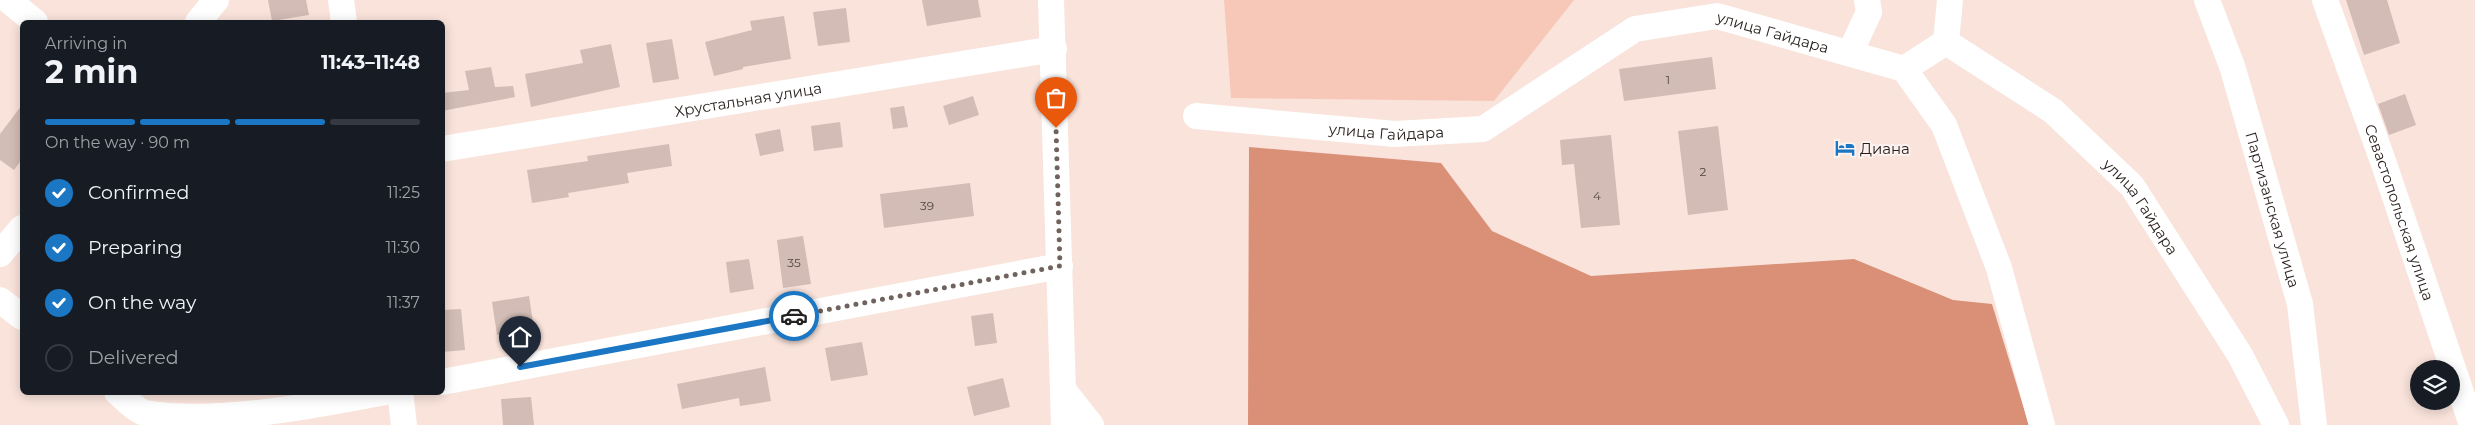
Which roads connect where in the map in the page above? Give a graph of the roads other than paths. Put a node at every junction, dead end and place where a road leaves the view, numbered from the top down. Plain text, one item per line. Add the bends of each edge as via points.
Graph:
1 (8, 0) edge
2 (216, 0) edge
3 (341, 0) edge
4 (1051, 0) edge
5 (1867, 0) edge
6 (1950, 0) edge
7 (2206, 0) edge
8 (2325, 0) edge
9 (33, 20) edge
10 (200, 20) edge
11 (344, 20) edge
12 (1946, 42) junction
13 (1054, 48) junction
14 (1850, 52) junction
15 (1904, 68) junction
16 (1196, 116) dead end
17 (445, 149) edge
18 (20, 230) edge
19 (0, 254) edge
20 (1060, 266) junction
21 (0, 300) edge
22 (20, 315) edge
23 (445, 381) edge
24 (1065, 392) junction
25 (120, 395) edge
26 (369, 395) edge
27 (400, 395) edge
28 (144, 419) edge
29 (2317, 419) edge
30 (404, 425) edge
31 (1064, 425) edge
32 (1091, 425) edge
33 (2042, 425) edge
34 (2276, 425) edge
35 (2472, 425) edge

1 - 9 street
2 - 10 street
3 - 11 street
4 - 13 street
5 - 14 street via 1869,12
6 - 12 street
7 - 29 street, Партизанская улица via 2233,69 2300,304
8 - 35 street, Севастопольская улица
12 - 15 street
12 - 34 street, улица Гайдара via 2053,110 2132,186 2240,355
13 - 17 street, Хрустальная улица
13 - 20 street
14 - 15 street, улица Гайдара
14 - 16 street, улица Гайдара via 1717,16 1635,30 1483,129 1395,134
15 - 33 street via 1944,125 1999,268
18 - 19 street
20 - 23 street
20 - 24 street
21 - 22 street
24 - 31 street
24 - 32 street
25 - 28 street
26 - 28 street via 240,420
27 - 30 street

